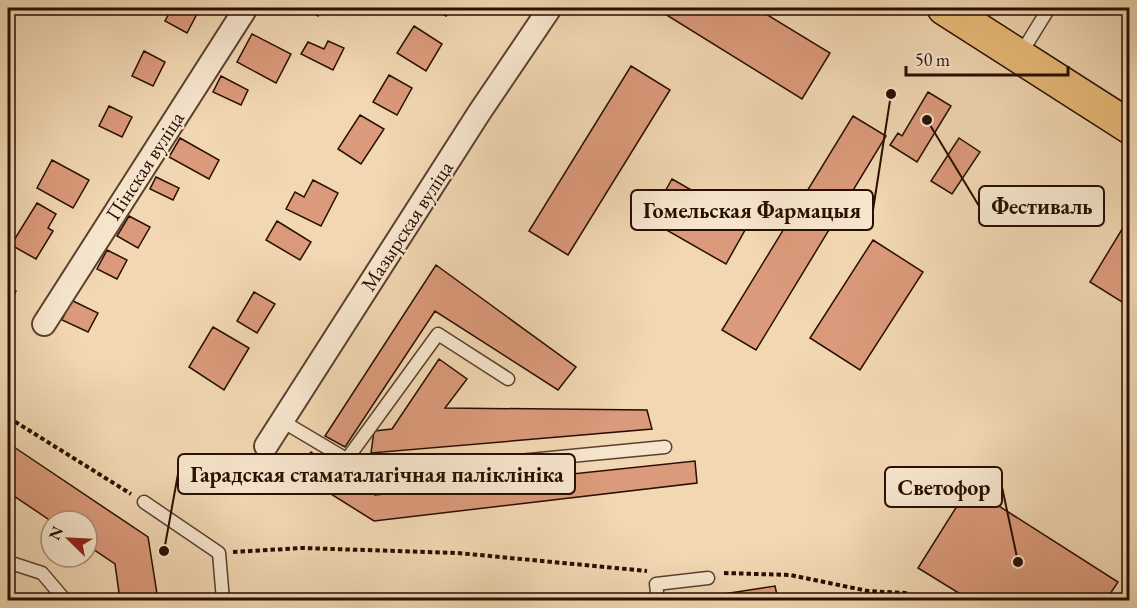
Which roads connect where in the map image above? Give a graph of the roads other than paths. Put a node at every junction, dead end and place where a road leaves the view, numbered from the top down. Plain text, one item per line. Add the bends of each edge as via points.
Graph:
1 (246, 8) edge
2 (550, 8) edge
3 (944, 8) edge
4 (1049, 8) edge
5 (1019, 56) junction
6 (1130, 127) edge
7 (44, 324) dead end
8 (508, 380) dead end
9 (282, 421) junction
10 (266, 446) dead end
11 (665, 447) dead end
12 (347, 459) junction
13 (144, 502) road end
14 (8, 562) edge
15 (713, 575) road end
16 (65, 600) edge
17 (223, 600) edge
18 (658, 600) edge

1 - 7 street, Пінская вуліца
2 - 9 street, Мазырская вуліца
3 - 5 main road
4 - 5 lane
5 - 6 main road
8 - 12 lane via 438,334
9 - 10 street, Мазырская вуліца
9 - 12 lane
11 - 12 lane via 373,475
13 - 17 lane via 219,553
14 - 16 lane via 42,573
15 - 18 lane via 656,584

